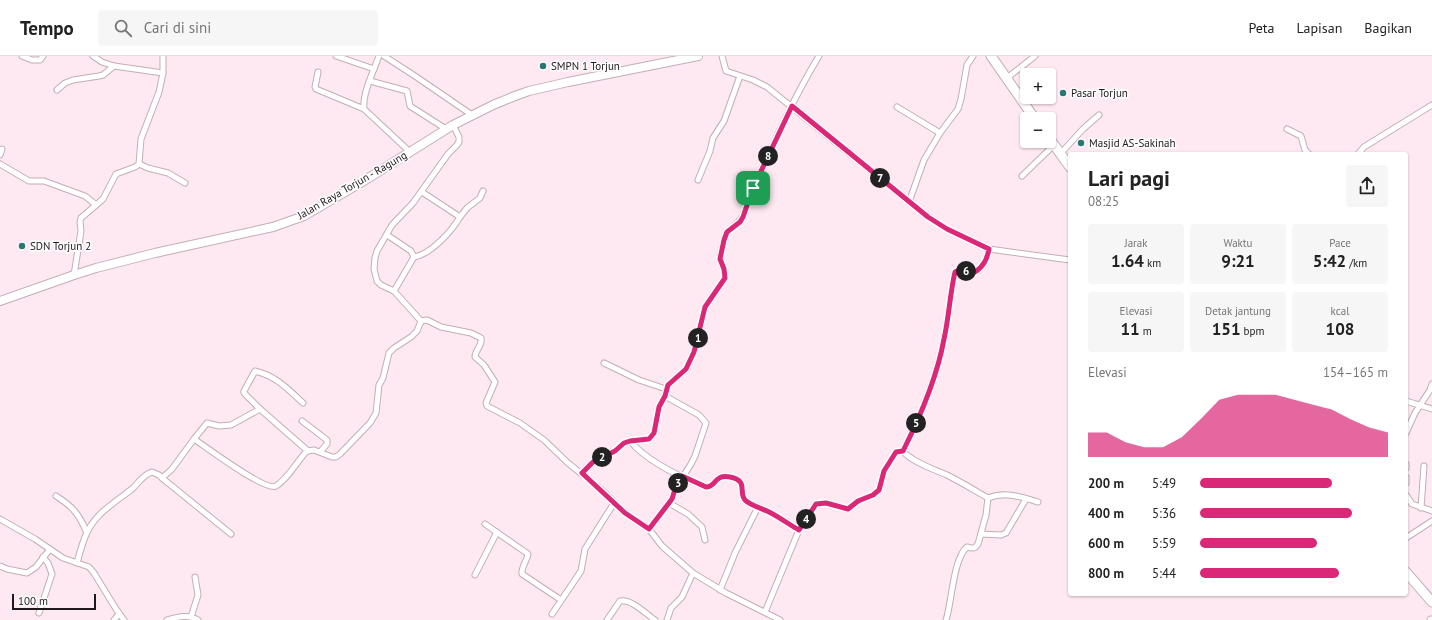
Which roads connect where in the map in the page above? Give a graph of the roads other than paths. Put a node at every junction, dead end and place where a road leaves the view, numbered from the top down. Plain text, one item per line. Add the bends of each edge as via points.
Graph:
1 (22, 56) edge
2 (43, 56) edge
3 (93, 56) edge
4 (163, 56) edge
5 (336, 56) edge
6 (379, 56) edge
7 (384, 56) edge
8 (698, 56) edge
9 (722, 56) edge
10 (819, 56) edge
11 (973, 56) edge
12 (991, 56) edge
13 (1035, 56) edge
14 (678, 58) edge
15 (114, 66) junction
16 (374, 69) junction
17 (318, 72) dead end
18 (163, 73) junction
19 (740, 76) junction
20 (1007, 78) junction
21 (370, 81) junction
22 (57, 90) dead end
23 (1432, 105) edge
24 (792, 106) junction
25 (897, 107) dead end
26 (364, 109) junction
27 (1030, 112) edge
28 (472, 115) junction
29 (1099, 115) dead end
30 (450, 127) junction
31 (1287, 129) dead end
32 (940, 133) junction
33 (1046, 148) edge
34 (1056, 148) edge
35 (2, 149) dead end
36 (410, 152) junction
37 (1307, 152) edge
38 (1360, 152) edge
39 (1060, 154) junction
40 (0, 155) edge
41 (0, 164) edge
42 (139, 164) junction
43 (1068, 164) edge
44 (1022, 176) dead end
45 (698, 180) dead end
46 (185, 182) dead end
47 (483, 191) dead end
48 (422, 192) junction
49 (909, 202) junction
50 (95, 204) junction
51 (460, 217) junction
52 (387, 235) junction
53 (989, 249) junction
54 (414, 257) junction
55 (1068, 260) edge
56 (74, 275) junction
57 (394, 292) junction
58 (0, 301) edge
59 (421, 321) junction
60 (604, 363) dead end
61 (1432, 384) edge
62 (666, 390) junction
63 (665, 396) junction
64 (1408, 401) edge
65 (303, 403) dead end
66 (1420, 405) junction
67 (260, 409) junction
68 (1432, 409) edge
69 (302, 421) dead end
70 (1408, 429) edge
71 (194, 439) junction
72 (630, 441) junction
73 (308, 450) junction
74 (903, 451) junction
75 (320, 452) junction
76 (1424, 466) dead end
77 (582, 473) junction
78 (682, 476) junction
79 (162, 478) junction
80 (56, 496) dead end
81 (988, 498) junction
82 (1026, 498) junction
83 (1408, 498) edge
84 (1038, 502) dead end
85 (614, 503) junction
86 (669, 503) junction
87 (758, 507) junction
88 (1422, 508) junction
89 (1432, 512) edge
90 (0, 519) edge
91 (1432, 521) edge
92 (484, 524) dead end
93 (649, 529) junction
94 (799, 530) junction
95 (86, 531) junction
96 (497, 532) junction
97 (231, 534) dead end
98 (981, 534) junction
99 (1408, 537) edge
100 (705, 540) dead end
101 (50, 549) junction
102 (43, 557) junction
103 (77, 563) junction
104 (0, 566) edge
105 (693, 573) junction
106 (1408, 574) edge
107 (475, 575) dead end
108 (195, 577) dead end
109 (720, 590) junction
110 (562, 600) junction
111 (1432, 601) edge
112 (765, 612) junction
113 (39, 613) dead end
114 (120, 614) junction
115 (552, 614) dead end
116 (191, 617) junction
117 (114, 620) edge
118 (124, 620) edge
119 (167, 620) edge
120 (198, 620) edge
121 (607, 620) edge
122 (655, 620) edge
123 (667, 620) edge
124 (780, 620) edge
125 (946, 620) edge

1 - 2 street via 40,60
3 - 15 street
4 - 18 street
5 - 16 street
6 - 16 street
7 - 28 street
8 - 14 main road, Jalan Raya Torjun - Ragung
9 - 19 street via 726,71
10 - 24 street
11 - 32 street via 967,65 958,109
12 - 20 highway
13 - 20 street
14 - 28 main road, Jalan Raya Torjun - Ragung via 529,91
15 - 18 street
15 - 22 street via 98,76 73,80
16 - 21 street
17 - 26 street via 316,89
18 - 42 street via 159,92 141,139
19 - 24 street via 767,87
19 - 45 street via 724,121 712,138 710,151
20 - 27 highway
21 - 26 street
21 - 30 street via 407,91 410,106
23 - 38 street
24 - 49 street
24 - 62 street via 753,188 743,217 727,232 720,259 725,278 705,307 694,352 686,369
25 - 32 street
26 - 36 street
28 - 30 main road, Jalan Raya Torjun - Ragung
29 - 39 street
30 - 36 main road, Jalan Raya Torjun - Ragung
30 - 48 street via 459,137 459,142
31 - 37 street via 1301,136
32 - 49 street via 924,160
33 - 44 street
34 - 39 highway
35 - 40 street
36 - 56 main road, Jalan Raya Torjun - Ragung via 304,216 249,233 148,254
39 - 43 highway
41 - 50 street via 29,181 44,181 85,196
42 - 46 street via 168,173
42 - 50 street via 116,174 103,199
47 - 51 street via 480,198
48 - 51 street
48 - 52 street via 392,225
49 - 53 street via 947,229
50 - 56 street via 81,218
51 - 54 street via 439,242 424,254
52 - 54 street via 411,251
52 - 57 street via 377,251 374,269 377,281
53 - 55 street
53 - 74 street via 985,263 979,269 973,272 955,272 937,369 924,409
54 - 57 street
56 - 58 main road, Jalan Raya Torjun - Ragung
57 - 59 street
59 - 75 street via 417,331 389,353 379,385 376,413 370,423 340,454 332,457
59 - 77 street via 427,320 441,327 481,338 482,342 475,357 495,380 487,406 520,423
60 - 62 street
61 - 66 street
62 - 63 street
63 - 72 street via 659,407 651,437
63 - 78 street via 699,415 706,423 695,456
64 - 66 street
65 - 67 street via 270,375 255,371 244,393
66 - 68 street
66 - 70 street
67 - 71 street via 231,425 207,423
67 - 73 street
69 - 75 street via 327,440 327,444
71 - 73 street via 245,474 270,487 276,486
71 - 79 street via 172,469
72 - 77 street via 593,462
72 - 78 street via 638,450
73 - 75 street
74 - 81 street
74 - 94 street via 896,452 893,456 876,493 861,499 848,509 826,503 816,504
76 - 88 street
77 - 85 street
78 - 86 street
78 - 87 street via 706,487 720,477 735,478 743,486 742,493 746,502
79 - 95 street via 152,472 148,473 133,488 102,511
79 - 97 street
80 - 95 street via 72,507
81 - 82 street via 1004,494
81 - 98 street
82 - 84 street
82 - 98 street via 1006,532 1001,535
83 - 88 street via 1412,504
85 - 93 street
85 - 110 street via 585,549 581,571
86 - 93 street
86 - 100 street via 688,514 702,527
87 - 94 street
87 - 109 street via 735,552
88 - 89 street
90 - 101 street
91 - 99 street
92 - 96 street
93 - 105 street via 662,546
94 - 112 street
95 - 103 street
96 - 107 street
96 - 110 street via 528,554 521,570 522,574
98 - 125 street via 976,547 967,547 958,561
101 - 102 street
101 - 103 street via 63,558
102 - 104 street via 36,567 27,573
102 - 113 street via 52,574
103 - 114 street via 92,570
105 - 109 street
105 - 123 street via 682,597 671,608
106 - 111 highway
108 - 116 street via 198,596
109 - 112 street
110 - 115 street
112 - 124 street
114 - 117 street
114 - 118 street
116 - 119 street
116 - 120 street
121 - 122 street via 620,601 623,601 629,602

